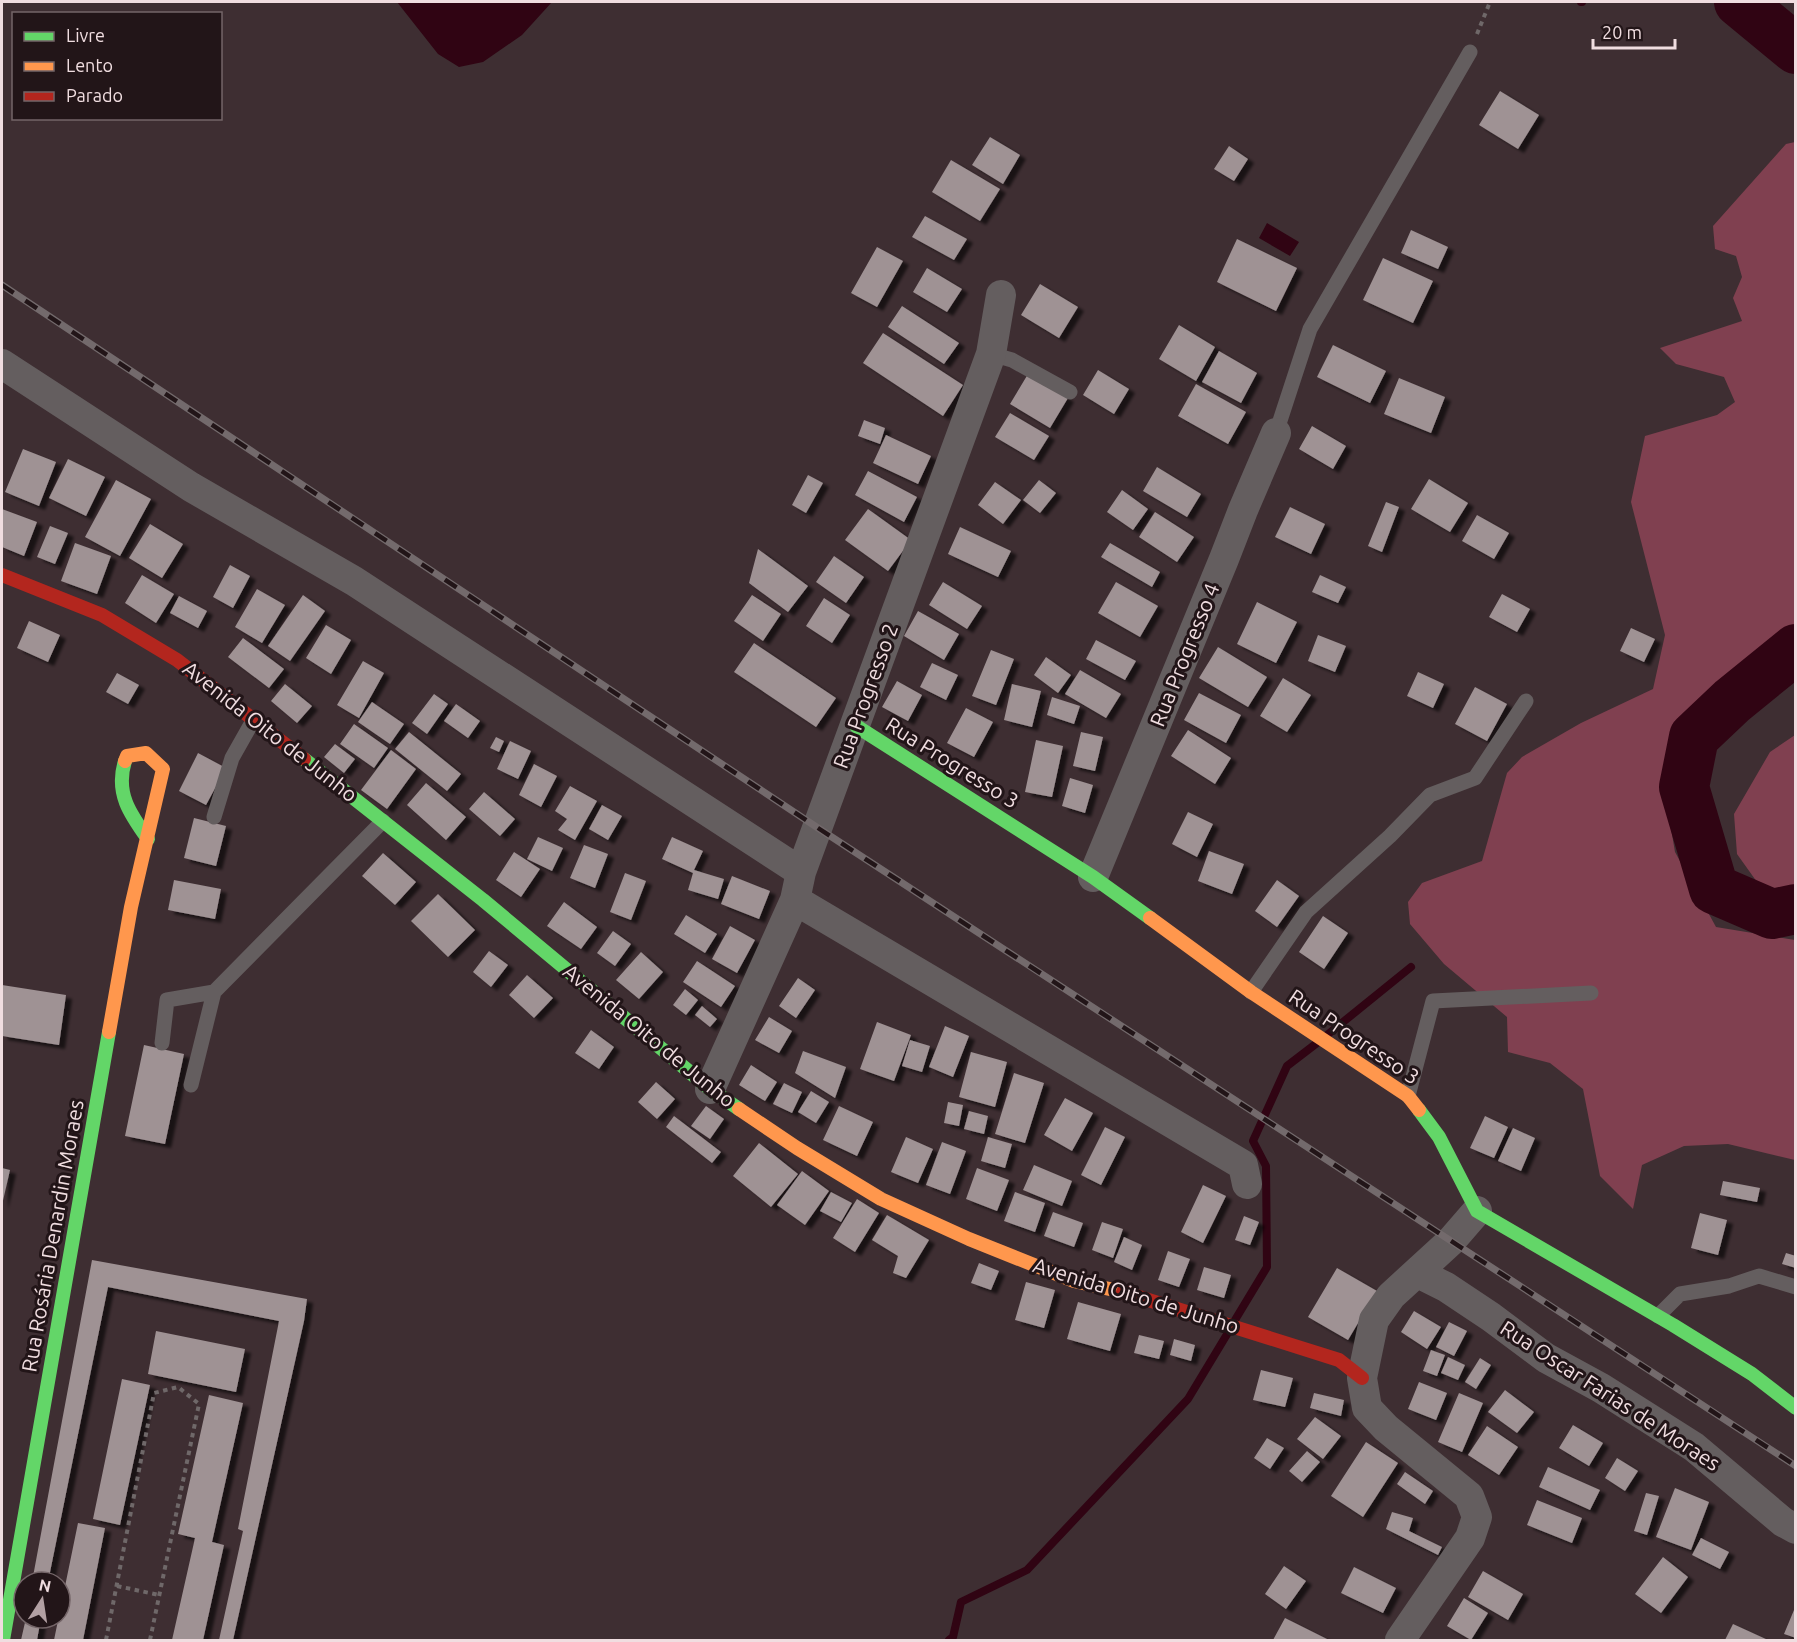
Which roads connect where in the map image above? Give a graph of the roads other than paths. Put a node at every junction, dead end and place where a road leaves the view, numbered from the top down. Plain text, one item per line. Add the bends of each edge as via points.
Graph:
1 (1470, 52) road end
2 (1001, 295) dead end
3 (991, 354) junction
4 (2, 364) edge
5 (1070, 392) dead end
6 (1276, 433) joint
7 (2, 574) edge
8 (1526, 701) dead end
9 (254, 719) junction
10 (855, 726) junction
11 (214, 817) dead end
12 (383, 821) junction
13 (148, 839) junction
14 (1093, 877) junction
15 (798, 886) junction
16 (214, 992) junction
17 (1251, 992) junction
18 (1591, 993) dead end
19 (162, 1043) dead end
20 (191, 1085) dead end
21 (710, 1089) junction
22 (1408, 1096) junction
23 (1247, 1184) dead end
24 (1477, 1211) junction
25 (1418, 1273) junction
26 (1796, 1287) edge
27 (1658, 1316) junction
28 (1362, 1378) junction
29 (1796, 1408) edge
30 (1796, 1530) edge
31 (3, 1641) edge
32 (1400, 1641) edge

1 - 6 lane via 1310,329
2 - 3 street, Rua Progresso 2
3 - 5 lane via 1012,360
3 - 10 street, Rua Progresso 2
4 - 15 street via 191,487 354,581
6 - 14 street, Rua Progresso 4
7 - 9 street, Avenida Oito de Junho via 102,615 177,660
8 - 17 lane via 1475,778 1430,795 1306,912
9 - 11 lane via 232,758
9 - 12 street, Avenida Oito de Junho
10 - 14 street, Rua Progresso 3
10 - 15 street, Rua Progresso 2
12 - 16 lane
12 - 21 street, Avenida Oito de Junho
13 - 13 street, Rua Rosária Denardin Moraes via 163,769 146,753 127,756 120,773 124,804
13 - 31 street, Rua Rosária Denardin Moraes via 131,908
14 - 17 street, Rua Progresso 3
15 - 21 street, Rua Progresso 2
15 - 23 street via 1243,1165
16 - 19 lane via 167,1000
16 - 20 lane
17 - 22 street, Rua Progresso 3
18 - 22 lane via 1433,1001
21 - 28 street, Avenida Oito de Junho via 881,1199 969,1239 1074,1281 1130,1293 1339,1360
22 - 24 street, Rua Progresso 3 via 1438,1137
24 - 25 street
24 - 27 street
25 - 28 street via 1391,1296 1374,1320
25 - 30 street, Rua Oscar Farias de Moraes via 1446,1287 1546,1358 1694,1446
26 - 27 lane via 1759,1276 1730,1286 1680,1294
27 - 29 street via 1752,1374
28 - 32 street via 1367,1408 1469,1496 1477,1517 1470,1538

